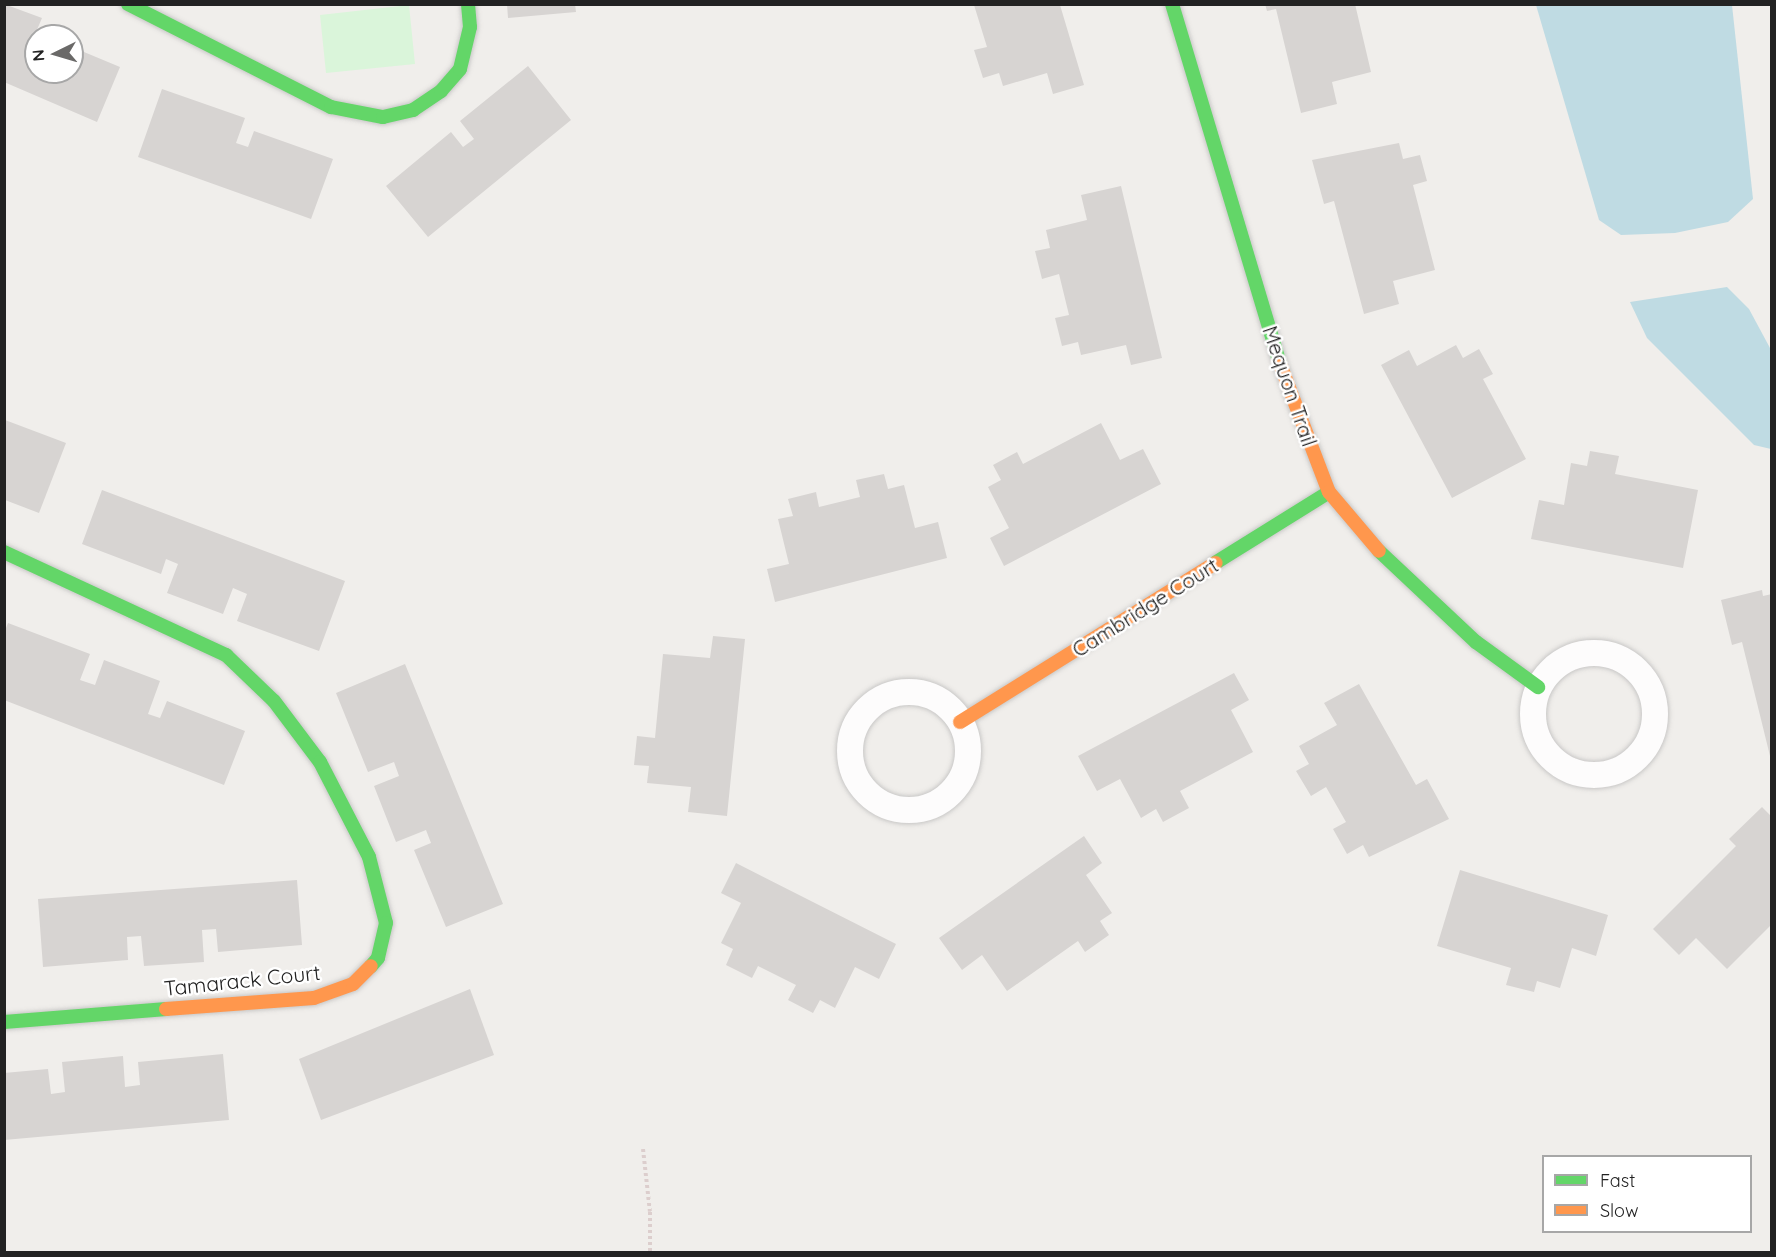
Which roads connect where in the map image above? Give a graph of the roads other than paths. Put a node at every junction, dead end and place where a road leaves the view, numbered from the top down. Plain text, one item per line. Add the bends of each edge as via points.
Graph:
1 (128, 4) edge
2 (468, 4) edge
3 (1172, 4) edge
4 (1329, 492) junction
5 (4, 552) edge
6 (1538, 687) junction
7 (960, 722) junction
8 (4, 1022) edge

1 - 2 street via 331,107 383,117 413,110 441,91 460,69 470,27
3 - 4 street, Mequon Trail via 1289,393
4 - 6 street, Mequon Trail via 1395,569 1476,642
4 - 7 street, Cambridge Court
5 - 8 street, Tamarack Court via 226,655 274,701 320,762 369,857 386,923 378,958 362,976 353,984 314,998
6 - 6 street via 1534,727 1542,747 1556,762 1584,774 1614,772 1632,762 1646,747 1654,729 1653,699 1640,672 1624,660 1605,653 1585,653 1550,670
7 - 7 street via 933,697 905,693 878,701 854,730 850,748 860,784 873,799 891,808 911,811 932,807 961,780 968,761 968,741

